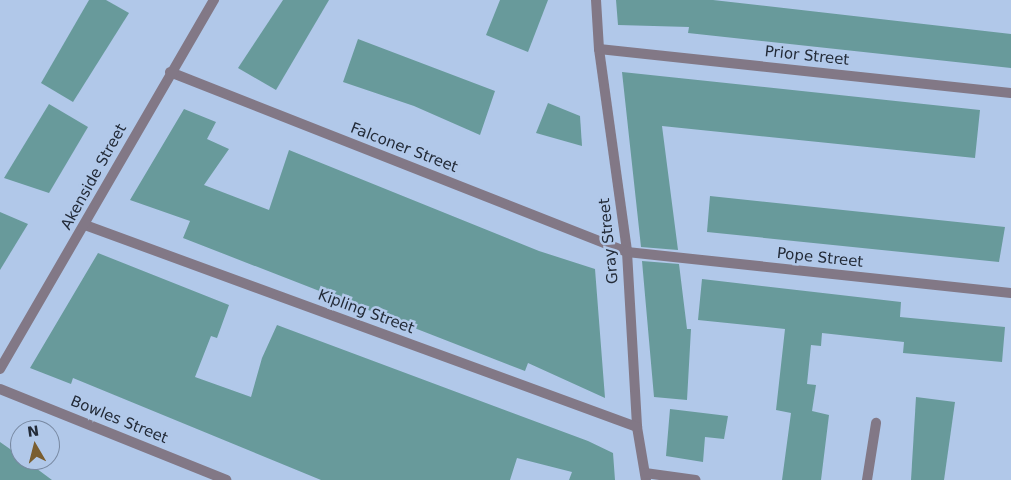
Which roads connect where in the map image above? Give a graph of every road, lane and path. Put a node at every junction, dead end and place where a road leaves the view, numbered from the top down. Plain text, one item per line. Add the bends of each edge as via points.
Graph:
1 (214, 0) edge
2 (596, 0) edge
3 (599, 49) junction
4 (170, 72) junction
5 (1011, 93) edge
6 (85, 225) junction
7 (627, 252) junction
8 (1011, 293) edge
9 (0, 370) edge
10 (0, 388) edge
11 (876, 423) dead end
12 (637, 427) junction
13 (646, 476) edge
14 (226, 480) edge
15 (696, 480) edge
16 (867, 480) edge

1 - 4 street, Akenside Street
2 - 3 street, Gray Street
3 - 5 street, Prior Street
3 - 7 street, Gray Street
4 - 6 street, Akenside Street
4 - 7 street, Falconer Street
6 - 9 street, Akenside Street
6 - 12 street, Kipling Street
7 - 8 street, Pope Street
7 - 12 street, Gray Street
10 - 14 street, Bowles Street
11 - 16 street
12 - 13 street, Gray Street
13 - 15 street

